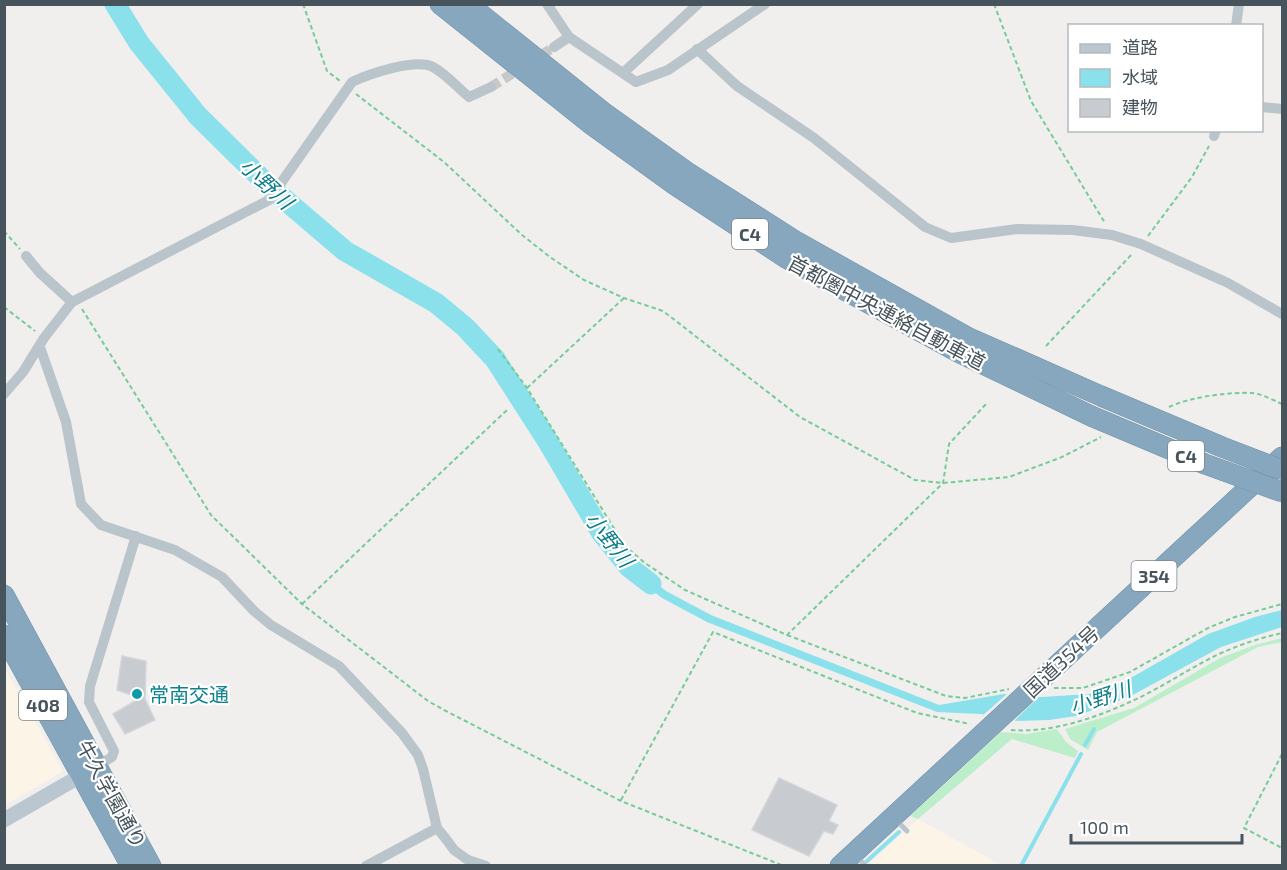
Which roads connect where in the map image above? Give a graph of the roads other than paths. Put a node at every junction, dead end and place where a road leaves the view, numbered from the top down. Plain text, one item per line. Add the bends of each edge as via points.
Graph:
1 (440, 4) edge
2 (468, 4) edge
3 (547, 4) edge
4 (698, 4) edge
5 (765, 4) edge
6 (1239, 4) edge
7 (1236, 24) edge
8 (569, 37) junction
9 (554, 47) tunnel mouth
10 (697, 49) junction
11 (623, 73) junction
12 (491, 87) tunnel mouth
13 (1263, 107) edge
14 (1282, 109) edge
15 (26, 256) road end
16 (72, 302) junction
17 (1282, 314) edge
18 (42, 342) junction
19 (4, 394) edge
20 (1282, 457) edge
21 (1282, 470) edge
22 (1282, 492) edge
23 (136, 536) junction
24 (4, 595) edge
25 (4, 635) edge
26 (89, 771) junction
27 (893, 816) junction
28 (4, 820) edge
29 (437, 828) junction
30 (907, 831) dead end
31 (853, 861) edge
32 (131, 866) edge
33 (151, 866) edge
34 (366, 866) edge
35 (486, 866) edge

1 - 22 highway, 首都圏中央連絡自動車道 / C4, bridge via 592,125 786,258 958,352 1090,416
2 - 21 highway, 首都圏中央連絡自動車道 / C4, bridge via 603,112 687,172 797,242 967,337
3 - 8 street
4 - 11 street
5 - 10 street
6 - 7 street
8 - 9 street
8 - 11 street
10 - 11 street via 668,69 636,81
10 - 17 street via 737,86 814,138 925,227 951,238 1017,229 1112,235 1228,283
12 - 16 street via 469,97 432,66 406,65 352,82 269,200
13 - 14 street
15 - 16 street
16 - 18 street
18 - 19 street
18 - 23 street via 66,422 81,504 101,525
20 - 27 highway, 国道354号 / 354
23 - 26 street via 90,686 89,702 114,751 112,757
23 - 29 street via 176,550 222,577 271,625 321,654 354,680 418,755
24 - 26 highway, 牛久学園通り / 408
25 - 26 highway, 牛久学園通り / 408
26 - 28 street
26 - 32 highway, 牛久学園通り / 408
26 - 33 highway, 牛久学園通り / 408
27 - 30 lane
27 - 31 highway, 国道354号 / 354
29 - 34 street
29 - 35 street via 454,850

